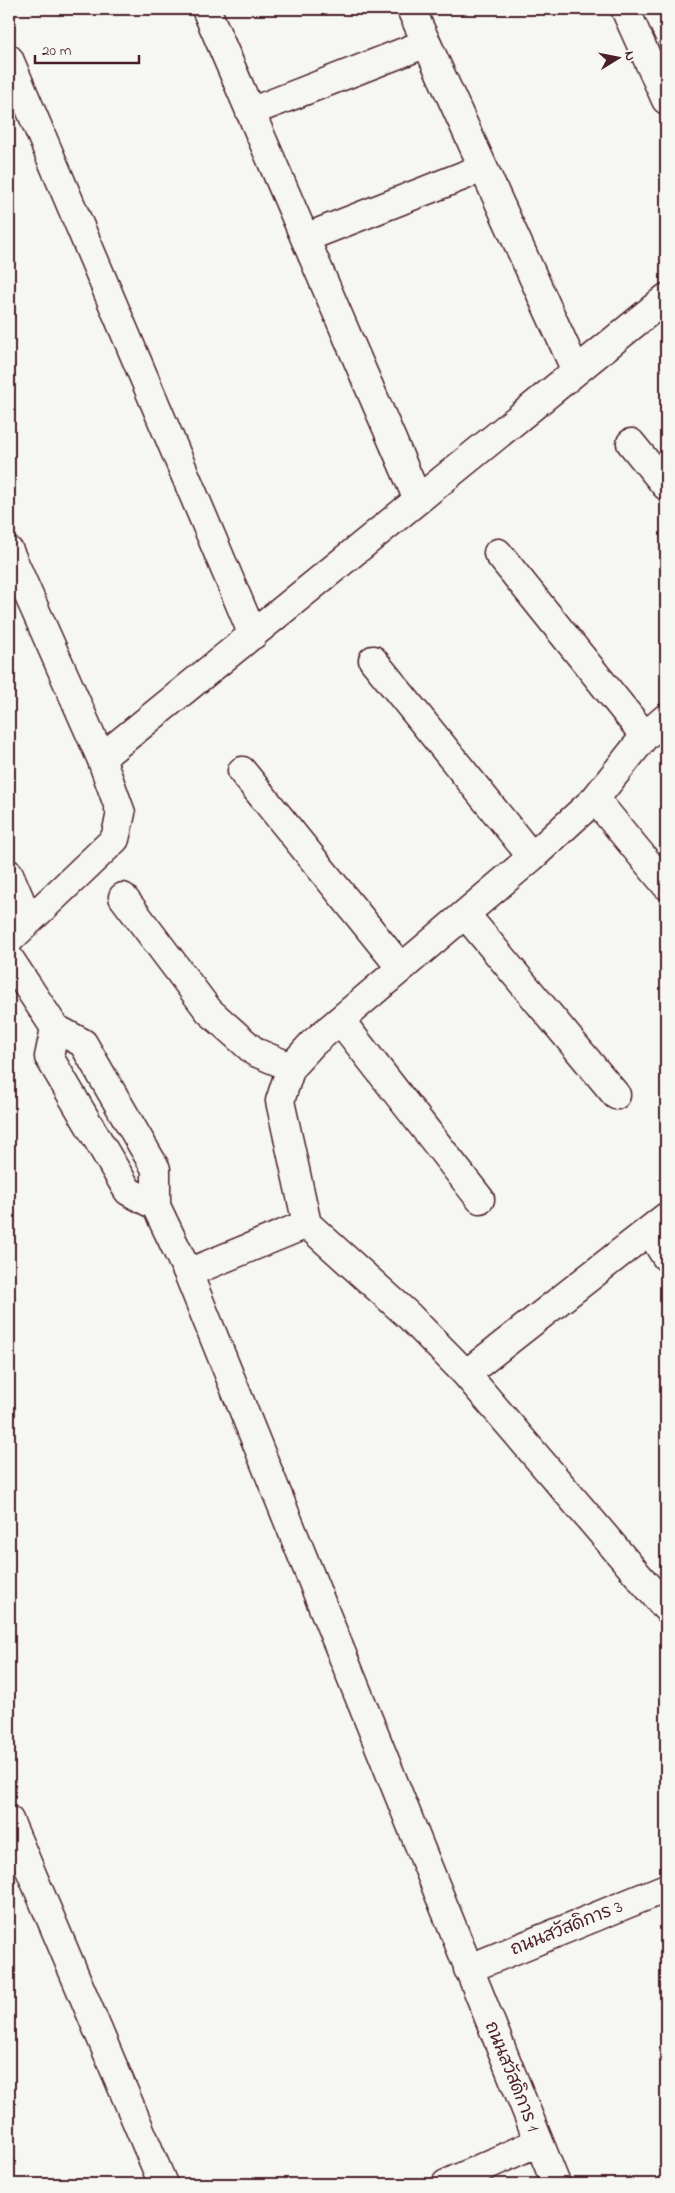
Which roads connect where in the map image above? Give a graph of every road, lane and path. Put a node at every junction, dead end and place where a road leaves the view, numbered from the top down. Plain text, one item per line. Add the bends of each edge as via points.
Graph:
1 (206, 9) edge
2 (411, 9) edge
3 (625, 9) edge
4 (427, 44) junction
5 (9, 59) edge
6 (666, 100) edge
7 (250, 112) junction
8 (484, 168) junction
9 (305, 238) junction
10 (666, 298) edge
11 (576, 371) junction
12 (631, 443) dead end
13 (666, 486) edge
14 (418, 500) junction
15 (9, 551) edge
16 (498, 553) dead end
17 (253, 635) junction
18 (373, 660) dead end
19 (666, 718) edge
20 (645, 736) junction
21 (101, 758) junction
22 (242, 771) dead end
23 (595, 799) junction
24 (532, 858) junction
25 (9, 874) edge
26 (664, 876) edge
27 (124, 897) dead end
28 (466, 914) junction
29 (29, 921) junction
30 (9, 940) edge
31 (9, 958) edge
32 (401, 968) junction
33 (340, 1020) junction
34 (56, 1028) junction
35 (291, 1067) junction
36 (616, 1095) dead end
37 (480, 1199) dead end
38 (156, 1206) junction
39 (307, 1224) junction
40 (658, 1224) edge
41 (666, 1257) edge
42 (188, 1274) junction
43 (466, 1374) junction
44 (666, 1608) edge
45 (9, 1820) edge
46 (666, 1888) edge
47 (468, 1969) junction
48 (538, 2142) junction
49 (163, 2184) edge
50 (446, 2184) edge
51 (556, 2184) edge

1 - 7 street
2 - 4 street
3 - 6 street
4 - 7 street
4 - 8 street
5 - 17 street
7 - 9 street
8 - 9 street
8 - 11 street
9 - 14 street
10 - 11 street
11 - 14 street
12 - 13 street
14 - 17 street
15 - 21 street
16 - 20 street
17 - 21 street
18 - 24 street
19 - 20 street
20 - 23 street
21 - 29 street via 121,813 115,839
22 - 32 street
23 - 24 street
23 - 26 street
24 - 28 street
25 - 29 street
27 - 35 street via 209,1011 255,1052
28 - 32 street
28 - 36 street
29 - 30 street
31 - 34 street
32 - 33 street
33 - 35 street
33 - 37 street
34 - 38 street via 82,1043 156,1169
34 - 38 street via 49,1057 128,1191
35 - 39 street via 280,1101
38 - 42 street, ถนนสวัสดิการ 1
39 - 42 street
39 - 43 street via 409,1316
40 - 41 street
40 - 43 street
42 - 47 street, ถนนสวัสดิการ 1
43 - 44 street
45 - 49 street
46 - 47 street, ถนนสวัสดิการ 3
47 - 48 street, ถนนสวัสดิการ 1
48 - 50 street
48 - 51 street, ถนนสวัสดิการ 1

